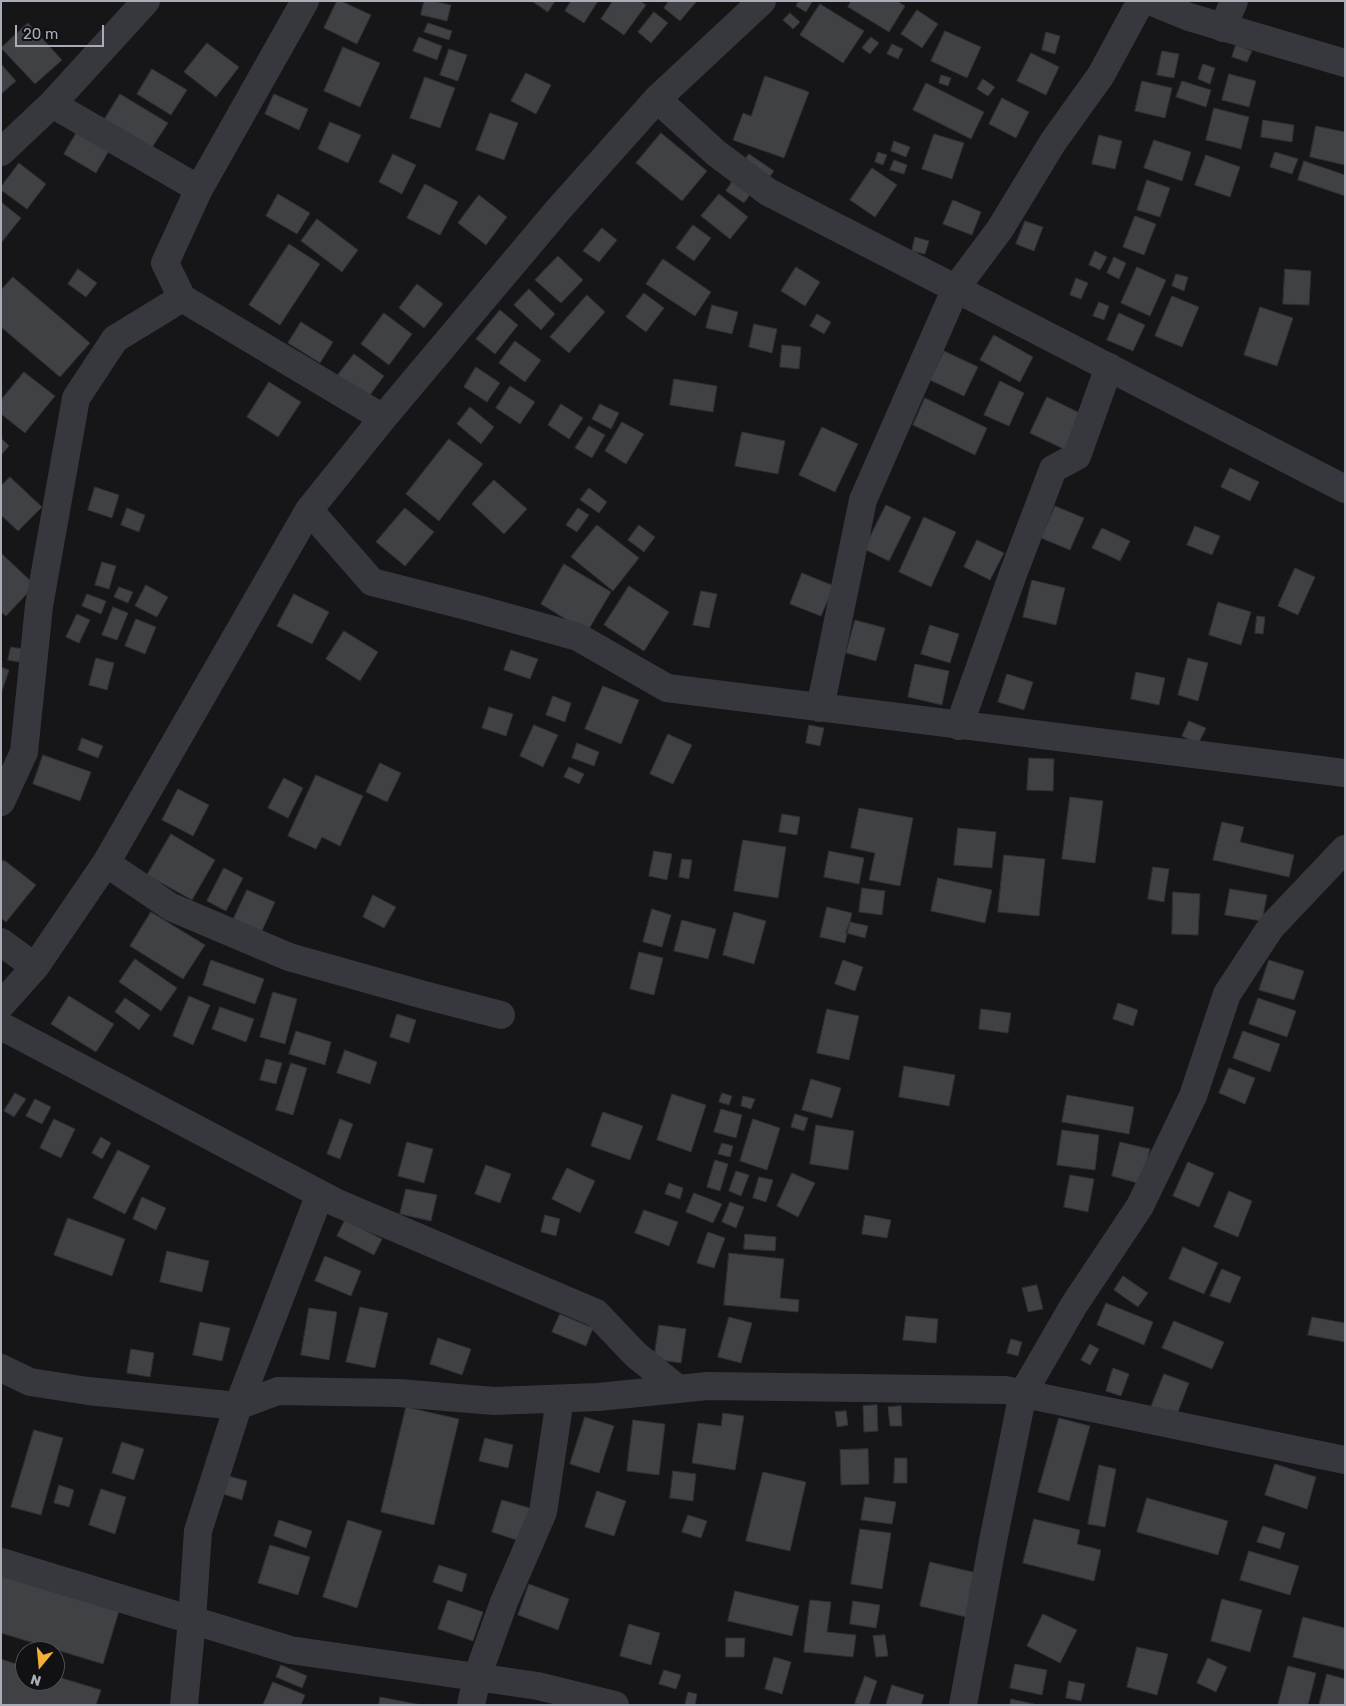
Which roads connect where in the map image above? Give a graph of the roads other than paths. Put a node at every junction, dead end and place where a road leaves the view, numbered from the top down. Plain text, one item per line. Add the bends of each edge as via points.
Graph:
1 (146, 1) edge
2 (305, 1) edge
3 (762, 1) edge
4 (1141, 1) edge
5 (1150, 1) edge
6 (1234, 1) edge
7 (1223, 28) junction
8 (1345, 63) edge
9 (657, 99) junction
10 (52, 104) junction
11 (1, 152) edge
12 (199, 190) junction
13 (956, 288) junction
14 (182, 298) junction
15 (1110, 367) junction
16 (382, 418) junction
17 (1345, 488) edge
18 (309, 510) junction
19 (820, 708) junction
20 (959, 726) junction
21 (1345, 773) edge
22 (1, 802) edge
23 (1345, 849) edge
24 (106, 862) junction
25 (1, 942) edge
26 (35, 967) junction
27 (1, 1005) edge
28 (501, 1015) dead end
29 (1, 1026) edge
30 (320, 1194) junction
31 (1, 1368) edge
32 (677, 1388) junction
33 (1023, 1393) junction
34 (560, 1399) junction
35 (238, 1406) junction
36 (1345, 1460) edge
37 (1, 1562) edge
38 (192, 1620) junction
39 (477, 1677) junction
40 (184, 1705) edge
41 (471, 1705) edge
42 (615, 1705) edge
43 (963, 1705) edge

1 - 10 street
2 - 12 street
3 - 9 street
4 - 13 street via 1101,75 1053,142 1000,229
5 - 7 street
6 - 7 street
7 - 8 street
9 - 13 street via 716,153 768,192
9 - 16 street
10 - 11 street
10 - 12 street
12 - 14 street via 165,263
13 - 15 street
13 - 19 street via 863,500
14 - 16 street
14 - 22 street via 116,340 76,398 40,606 24,752
15 - 17 street
15 - 20 street via 1077,456 1053,469
16 - 18 street
18 - 19 street via 372,582 578,637 667,688
18 - 24 street
19 - 20 street
20 - 21 street
23 - 33 street via 1271,927 1227,994 1193,1096 1140,1206 1074,1305
24 - 26 street
24 - 28 street via 171,907 289,957
25 - 26 street
26 - 27 street
29 - 30 street
30 - 32 street via 596,1313 636,1356
30 - 35 street
31 - 35 street via 30,1382
32 - 33 street via 1005,1390
32 - 34 street
33 - 36 street
33 - 43 street
34 - 35 street via 494,1401 398,1393 278,1391
34 - 39 street via 543,1512 504,1602
35 - 38 street via 198,1531
37 - 38 street
38 - 39 street via 290,1650
38 - 40 street
39 - 41 street
39 - 42 street via 538,1686

